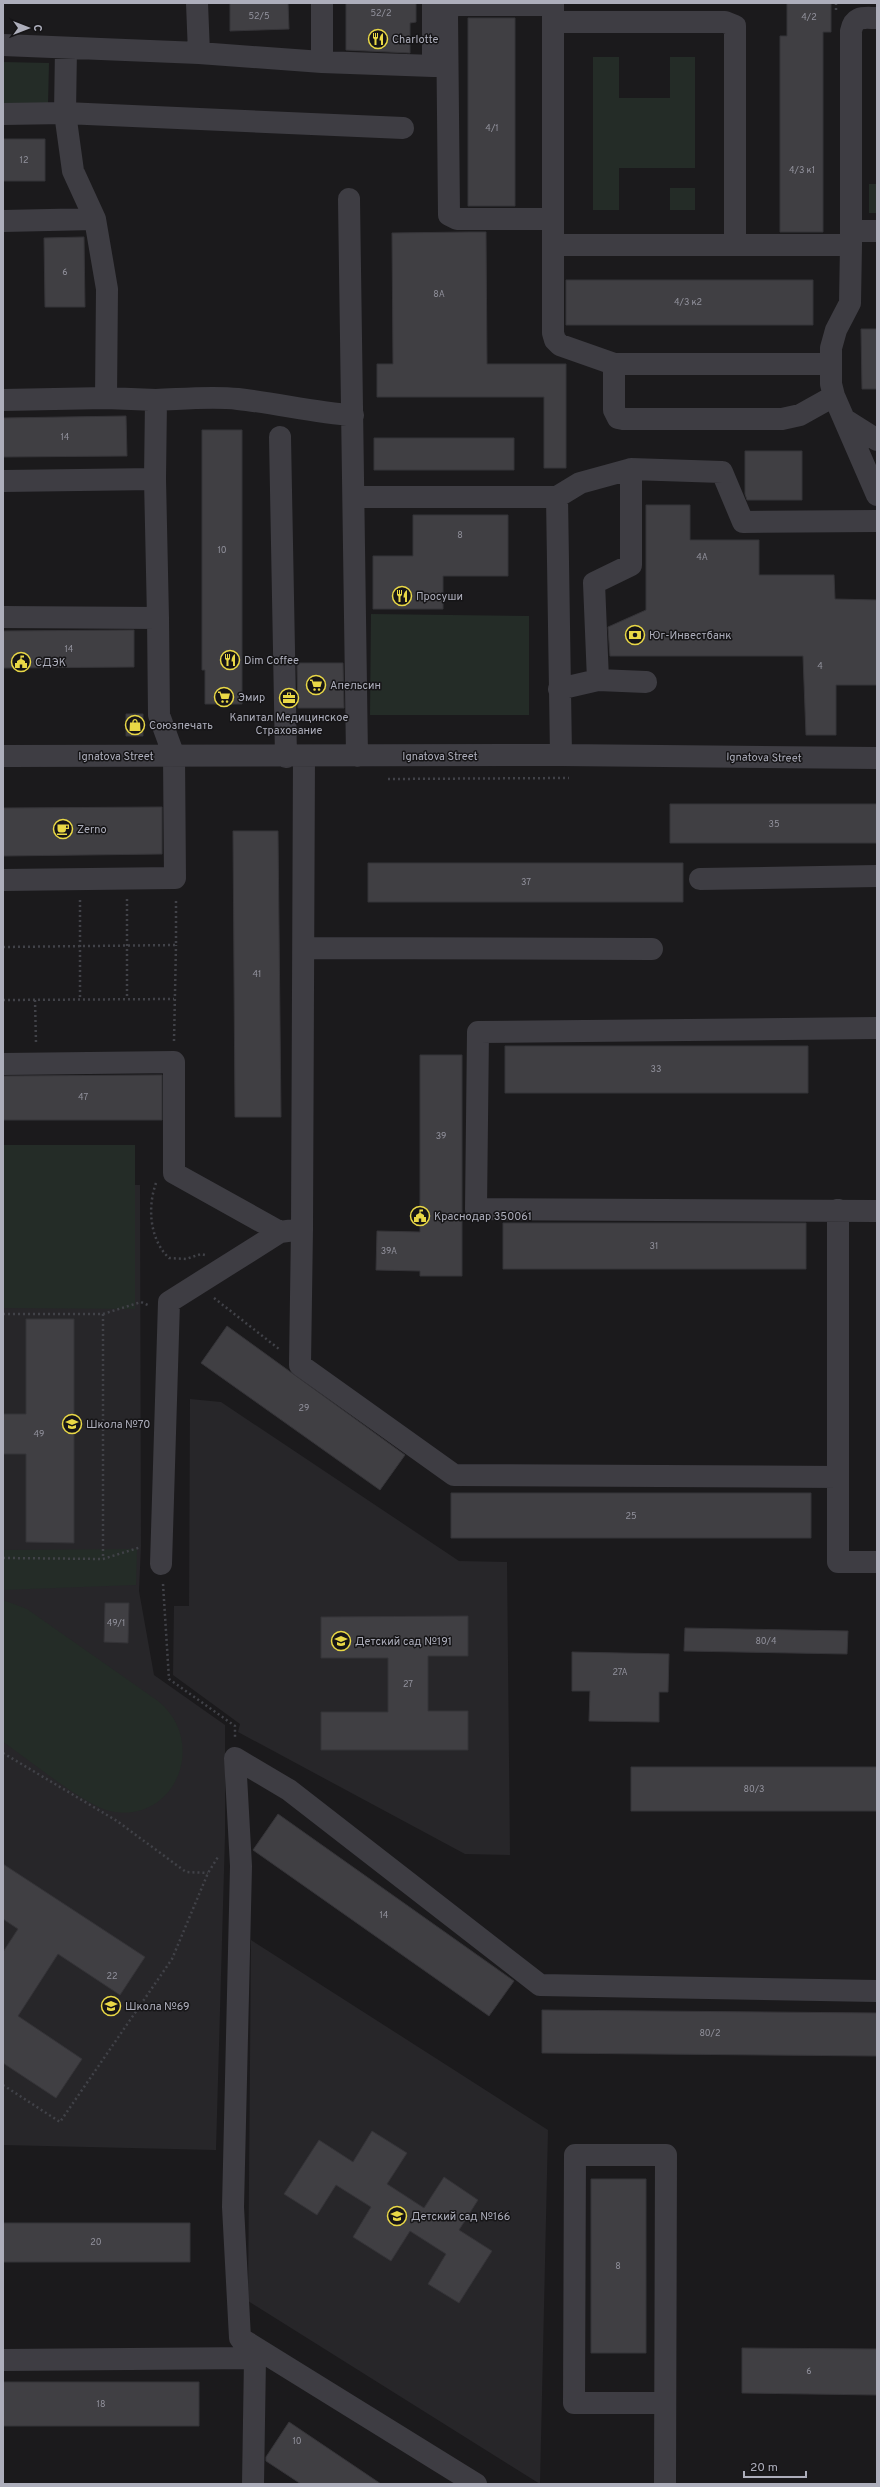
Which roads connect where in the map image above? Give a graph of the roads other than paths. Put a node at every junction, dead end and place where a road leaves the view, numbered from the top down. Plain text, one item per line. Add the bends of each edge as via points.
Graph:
1 (197, 3) edge
2 (322, 3) edge
3 (433, 3) edge
4 (553, 10) edge
5 (877, 18) edge
6 (3, 45) edge
7 (66, 48) junction
8 (199, 53) junction
9 (322, 62) junction
10 (65, 113) junction
11 (3, 114) edge
12 (404, 128) dead end
13 (349, 199) dead end
14 (95, 219) junction
15 (553, 219) junction
16 (3, 221) edge
17 (877, 231) edge
18 (851, 238) junction
19 (553, 245) junction
20 (735, 245) junction
21 (614, 364) junction
22 (831, 364) junction
23 (834, 396) junction
24 (106, 398) junction
25 (3, 400) edge
26 (156, 400) junction
27 (353, 414) junction
28 (844, 419) junction
29 (280, 438) dead end
30 (877, 440) edge
31 (631, 469) junction
32 (155, 479) junction
33 (3, 481) edge
34 (877, 495) edge
35 (355, 497) junction
36 (556, 497) junction
37 (877, 521) edge
38 (3, 617) edge
39 (158, 618) junction
40 (598, 680) junction
41 (646, 682) dead end
42 (559, 689) junction
43 (561, 755) junction
44 (3, 756) edge
45 (174, 756) junction
46 (295, 756) junction
47 (357, 756) junction
48 (877, 758) edge
49 (877, 876) edge
50 (700, 878) dead end
51 (3, 880) edge
52 (304, 948) junction
53 (652, 949) dead end
54 (877, 1028) edge
55 (3, 1064) edge
56 (838, 1210) junction
57 (877, 1211) edge
58 (302, 1229) junction
59 (280, 1232) junction
60 (838, 1478) junction
61 (877, 1562) edge
62 (161, 1564) road end
63 (238, 1829) junction
64 (224, 1848) road end
65 (877, 1991) edge
66 (240, 2338) junction
67 (255, 2358) junction
68 (3, 2360) edge
69 (665, 2403) junction
70 (253, 2484) edge
71 (476, 2484) edge
72 (665, 2484) edge

1 - 8 street
2 - 9 street
3 - 9 street via 433,66
4 - 15 street
4 - 15 street via 457,5 452,5 448,9 448,210 452,218
4 - 20 street via 725,22 735,26
5 - 18 street via 857,19 853,22 851,30
6 - 7 street
7 - 8 street
7 - 10 street
8 - 9 street
10 - 11 street
10 - 12 street
10 - 14 street via 73,171
13 - 27 street
14 - 16 street
14 - 24 street via 107,289
15 - 19 street
17 - 18 street
18 - 20 street
18 - 22 street via 850,303 833,338
19 - 20 street
19 - 21 street via 553,333 556,340 560,345
21 - 22 street
21 - 23 street via 614,410 618,418 622,419 782,419 800,415
22 - 23 street
23 - 28 street
24 - 25 street
24 - 26 street
26 - 27 street via 236,399 331,414
26 - 32 street
27 - 35 street
28 - 30 street
28 - 34 street
29 - 46 street
31 - 36 street via 580,483
31 - 37 street via 722,472 743,522
31 - 40 street via 631,565 594,583
32 - 33 street
32 - 39 street
35 - 36 street
35 - 47 street
36 - 42 street
38 - 39 street
39 - 45 street via 159,715
40 - 41 street
40 - 42 street
42 - 43 street
43 - 47 street, Ignatova Street
43 - 48 street, Ignatova Street
44 - 45 street, Ignatova Street
45 - 46 street, Ignatova Street
45 - 51 street via 176,878
46 - 47 street, Ignatova Street
46 - 52 street
49 - 50 street
52 - 53 street
52 - 58 street
54 - 56 street via 478,1032 476,1209
55 - 59 street via 174,1062 174,1172
56 - 57 street
56 - 60 street
58 - 59 street
58 - 60 street via 300,1365 454,1475
59 - 62 street via 169,1302
60 - 61 street via 838,1562
63 - 64 street
63 - 65 street via 235,1758 289,1790 540,1985
63 - 66 street via 241,1866 232,2207
66 - 67 street
66 - 71 street
67 - 68 street
67 - 70 street
69 - 69 street via 574,2403 575,2155 666,2155
69 - 72 street

